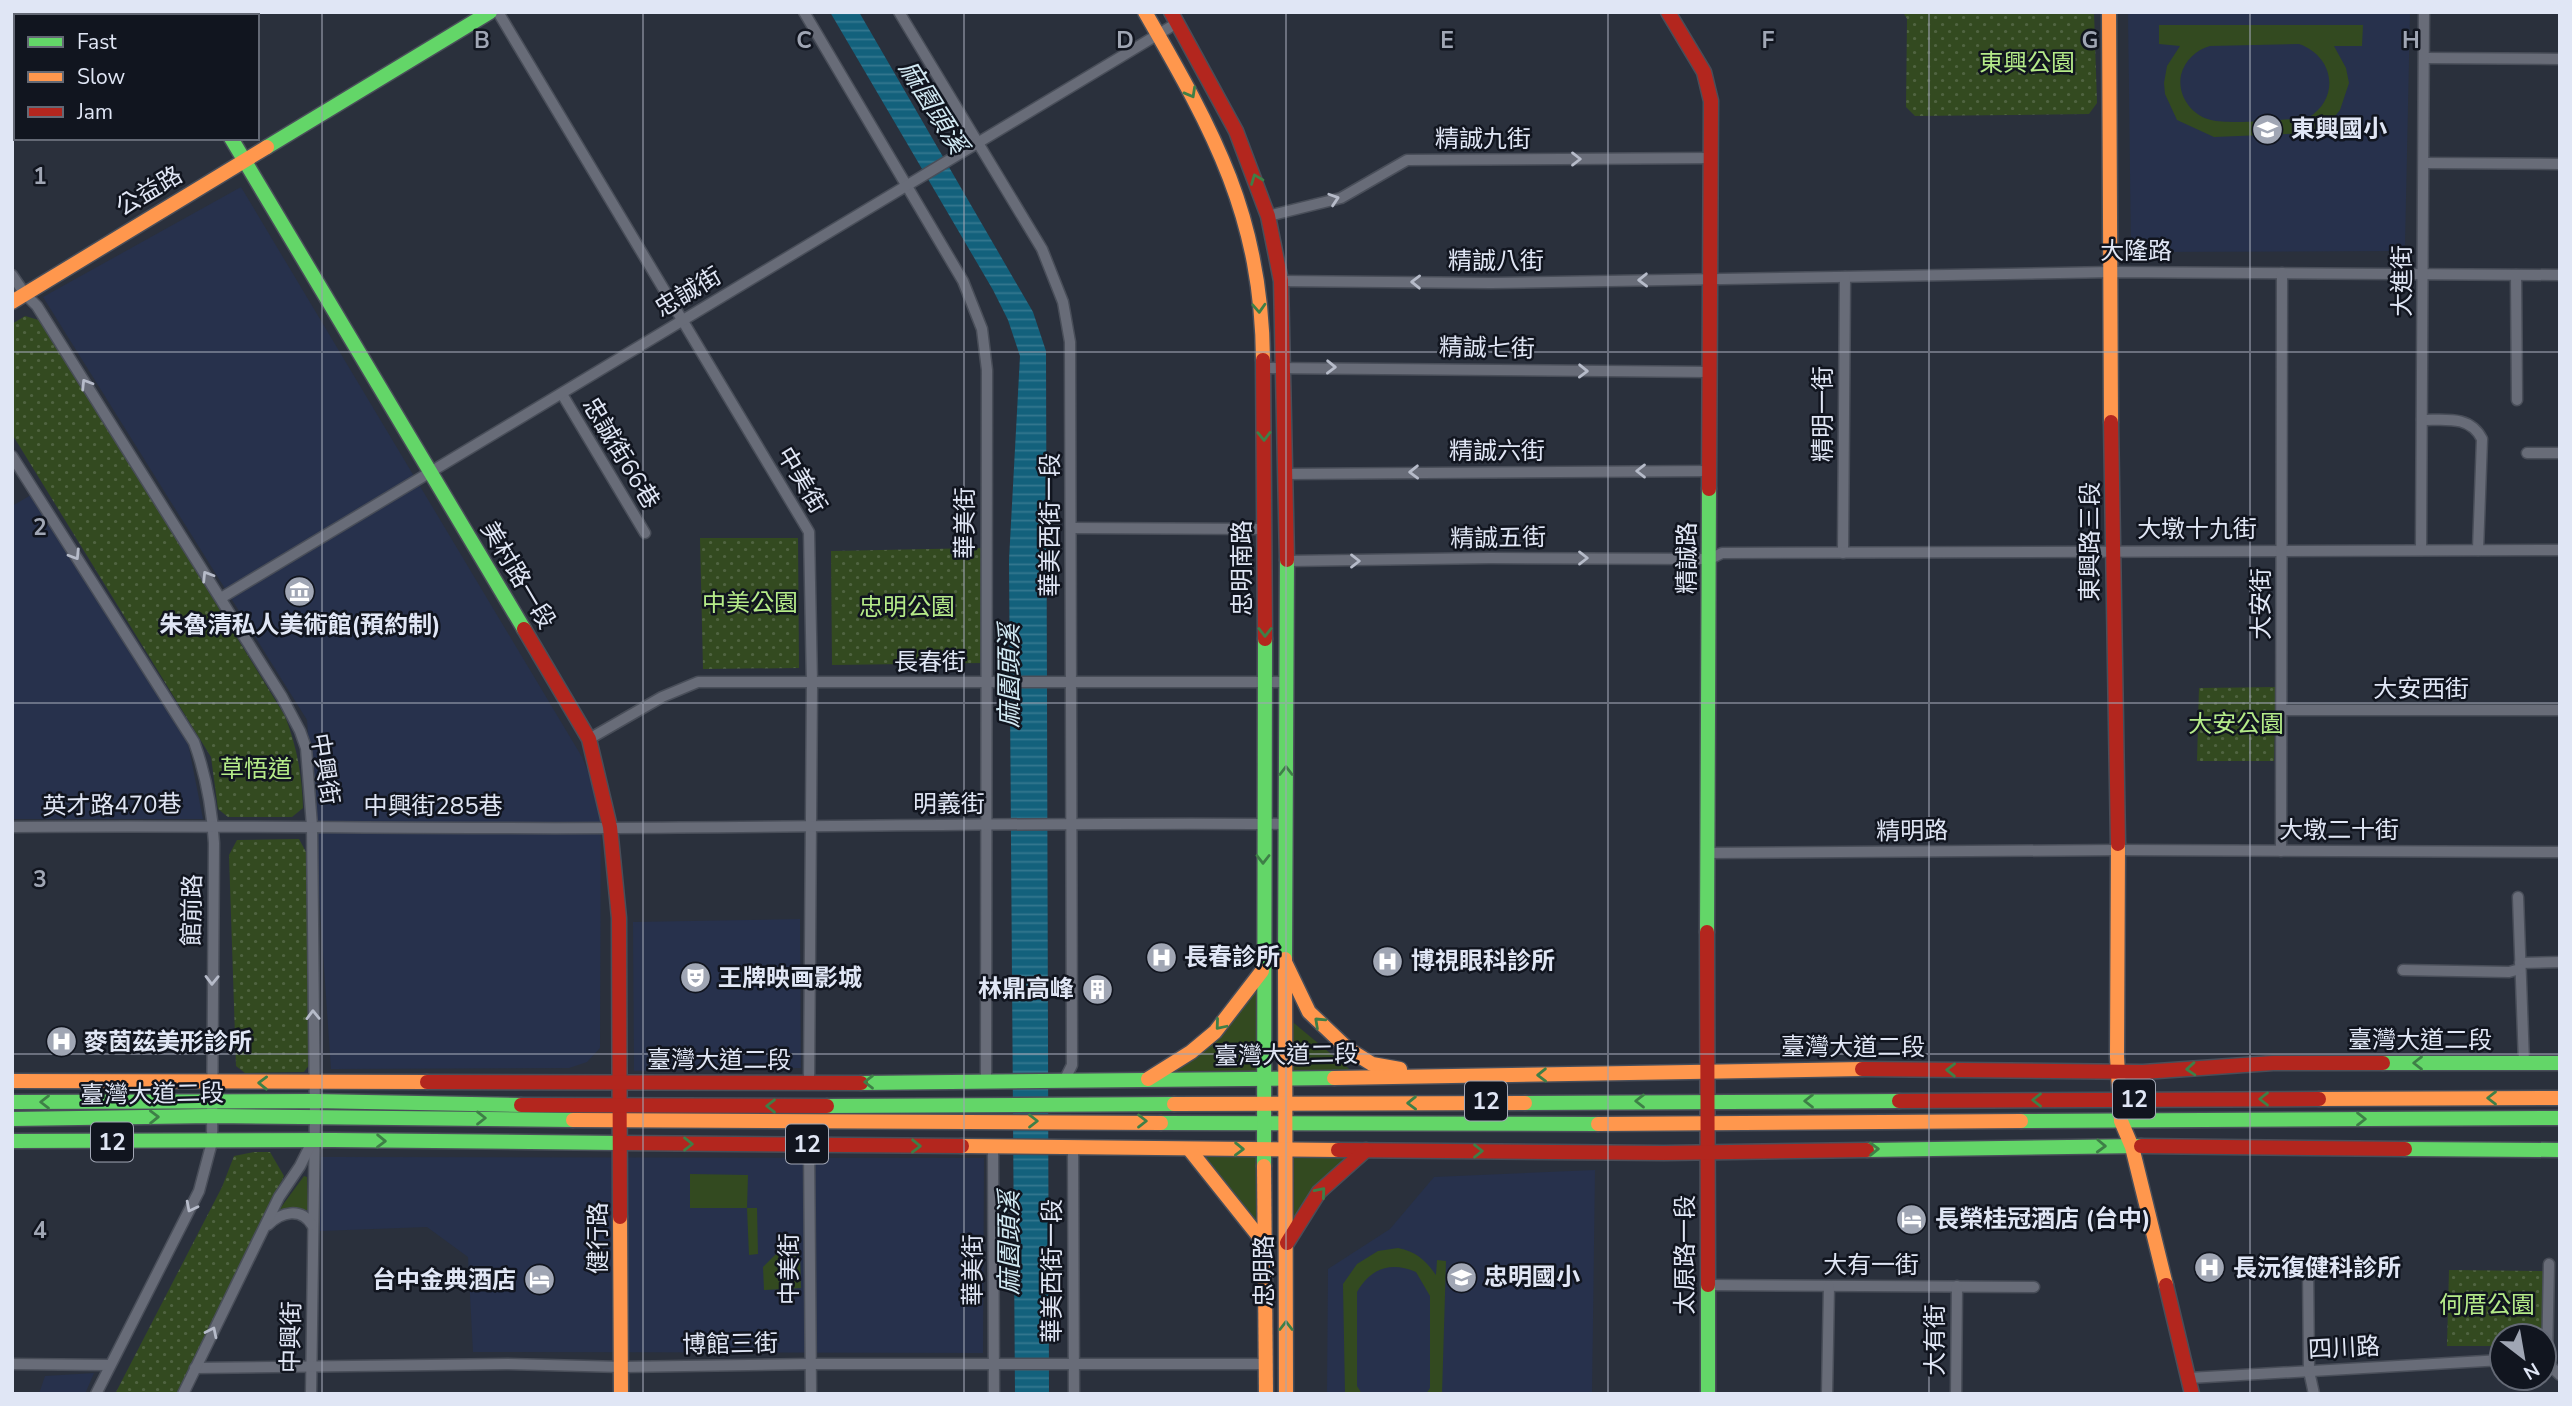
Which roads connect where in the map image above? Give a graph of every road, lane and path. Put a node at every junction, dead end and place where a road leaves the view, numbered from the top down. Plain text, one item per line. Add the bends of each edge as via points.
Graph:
1 (490, 12) edge
2 (498, 12) edge
3 (804, 12) edge
4 (899, 12) edge
5 (1145, 12) edge
6 (1668, 12) edge
7 (2109, 12) edge
8 (2424, 12) edge
9 (1174, 17) edge
10 (1157, 34) junction
11 (2425, 58) junction
12 (2560, 59) edge
13 (231, 140) edge
14 (972, 145) junction
15 (1711, 158) junction
16 (244, 161) junction
17 (2424, 163) junction
18 (2560, 164) edge
19 (908, 183) junction
20 (1268, 216) junction
21 (2112, 272) junction
22 (2282, 273) junction
23 (2423, 274) junction
24 (12, 275) edge
25 (2516, 275) junction
26 (2560, 275) edge
27 (1844, 277) junction
28 (1711, 279) junction
29 (1281, 281) junction
30 (18, 298) edge
31 (682, 320) junction
32 (1284, 367) junction
33 (1263, 368) junction
34 (1710, 372) junction
35 (562, 394) junction
36 (2517, 400) dead end
37 (2422, 420) junction
38 (2527, 453) dead end
39 (2560, 453) edge
40 (12, 456) edge
41 (1710, 471) junction
42 (430, 472) junction
43 (1286, 474) junction
44 (1071, 528) junction
45 (1265, 529) junction
46 (645, 533) dead end
47 (2112, 550) junction
48 (2282, 550) junction
49 (2421, 550) junction
50 (2479, 550) junction
51 (2560, 550) edge
52 (1843, 552) junction
53 (1710, 559) junction
54 (1287, 561) junction
55 (221, 598) junction
56 (1286, 682) junction
57 (992, 683) junction
58 (1264, 683) junction
59 (812, 684) junction
60 (1068, 684) junction
61 (2281, 709) junction
62 (2560, 710) edge
63 (589, 739) junction
64 (1073, 824) junction
65 (1264, 824) junction
66 (1286, 824) junction
67 (213, 825) junction
68 (992, 825) junction
69 (312, 826) junction
70 (811, 826) junction
71 (12, 827) edge
72 (611, 828) junction
73 (2118, 850) junction
74 (2281, 851) junction
75 (2560, 852) edge
76 (1707, 853) junction
77 (2518, 897) dead end
78 (1284, 962) junction
79 (2560, 962) edge
80 (2520, 966) junction
81 (2403, 970) dead end
82 (1262, 971) junction
83 (2524, 1063) junction
84 (2560, 1063) edge
85 (2117, 1071) junction
86 (1708, 1072) junction
87 (1286, 1076) junction
88 (1444, 1077) junction
89 (1264, 1078) junction
90 (1146, 1080) junction
91 (986, 1081) junction
92 (1064, 1081) junction
93 (12, 1082) edge
94 (211, 1082) junction
95 (619, 1082) junction
96 (314, 1083) junction
97 (809, 1083) junction
98 (2560, 1098) edge
99 (2119, 1099) junction
100 (314, 1101) junction
101 (12, 1102) edge
102 (1286, 1104) junction
103 (1264, 1105) junction
104 (212, 1109) junction
105 (1708, 1113) junction
106 (620, 1114) junction
107 (315, 1117) junction
108 (2560, 1118) edge
109 (12, 1119) edge
110 (2121, 1121) junction
111 (1287, 1122) junction
112 (1264, 1123) junction
113 (313, 1140) junction
114 (12, 1141) edge
115 (212, 1142) junction
116 (620, 1144) junction
117 (809, 1144) junction
118 (993, 1146) junction
119 (1073, 1147) junction
120 (2132, 1147) junction
121 (1287, 1148) junction
122 (1189, 1149) junction
123 (1265, 1149) junction
124 (1366, 1150) junction
125 (2560, 1150) edge
126 (1708, 1151) junction
127 (312, 1225) junction
128 (263, 1229) junction
129 (1264, 1242) junction
130 (1287, 1243) junction
131 (2308, 1264) dead end
132 (2549, 1264) dead end
133 (1708, 1285) junction
134 (1829, 1286) junction
135 (1957, 1286) junction
136 (2034, 1287) dead end
137 (2547, 1322) edge
138 (2488, 1361) edge
139 (12, 1364) edge
140 (810, 1364) junction
141 (1070, 1364) junction
142 (1265, 1364) junction
143 (110, 1365) junction
144 (997, 1365) junction
145 (311, 1367) junction
146 (622, 1367) junction
147 (195, 1368) junction
148 (2309, 1371) junction
149 (2189, 1378) junction
150 (96, 1394) edge
151 (183, 1394) edge
152 (311, 1394) edge
153 (621, 1394) edge
154 (811, 1394) edge
155 (994, 1394) edge
156 (1073, 1394) edge
157 (1266, 1394) edge
158 (1286, 1394) edge
159 (1708, 1394) edge
160 (1827, 1394) edge
161 (1956, 1394) edge
162 (2192, 1394) edge
163 (2314, 1394) edge

1 - 16 main road, 公益路
2 - 31 street, 中美街
3 - 19 street, 華美街
4 - 14 street, 華美西街一段
5 - 10 main road, 忠明南路
6 - 15 main road, 精誠路 via 1709,86
7 - 21 main road, 東興路三段
8 - 11 street, 大進街
9 - 10 street, 忠誠街
20 -> 9 main road, 忠明南路 via 1236,131
10 - 14 street, 忠誠街
10 -> 33 main road, 忠明南路 via 1217,142 1243,210 1258,279
11 - 12 street
11 - 17 street, 大進街
13 - 16 main road, 美村路一段
14 - 19 street, 忠誠街
14 - 44 street, 華美西街一段 via 1041,249 1063,302 1070,342
20 -> 15 street, 精誠九街 via 1341,198 1407,160
15 - 28 main road, 精誠路
16 - 30 main road, 公益路
16 - 42 main road, 美村路一段
17 - 18 street
17 - 23 street, 大進街
19 - 31 street, 忠誠街
19 - 57 street, 華美街 via 963,281 982,329 987,370
20 - 29 main road, 忠明南路
21 - 22 street, 大隆路
21 - 27 street, 大隆路
21 - 47 main road, 東興路三段
22 - 23 street, 大隆路
22 - 48 street, 大安街
23 - 25 street, 大隆路
23 - 37 street, 大進街
24 - 30 street, 中興街
25 - 26 street, 大隆路
25 - 36 street
27 - 28 street, 大隆路
27 - 52 street, 精明一街
28 -> 29 street, 精誠八街
28 - 34 main road, 精誠路
29 - 32 main road, 忠明南路
55 -> 30 street, 中興街 via 37,306
31 - 35 street, 忠誠街
31 - 59 street, 中美街 via 809,532
32 - 33 street, 精誠七街
32 -> 34 street, 精誠七街
32 - 43 main road, 忠明南路
33 -> 45 main road, 忠明南路
34 - 41 main road, 精誠路
35 - 42 street, 忠誠街
35 - 46 street, 忠誠街66巷
37 - 49 street, 大進街
37 - 50 street via 2460,420 2478,430 2482,439
38 - 39 street
40 -> 67 street, 館前路 via 194,743
41 -> 43 street, 精誠六街
41 - 53 main road, 精誠路
42 - 55 street, 忠誠街
42 - 63 main road, 美村路一段
43 - 54 main road, 忠明南路
44 - 45 street
44 - 60 street, 華美西街一段
45 -> 58 main road, 忠明南路
47 - 48 street, 大墩十九街
47 - 52 street, 大墩十九街
47 - 73 main road, 東興路三段
48 - 49 street, 大墩十九街
48 - 61 street, 大安街
49 - 50 street, 大墩十九街
50 - 51 street, 大墩十九街
52 - 53 street, 大墩十九街 via 1722,553
54 -> 53 street, 精誠五街
53 - 76 main road, 精誠路
54 - 56 main road, 忠明南路
55 - 69 street, 中興街 via 300,731 310,778
56 - 58 street, 長春街
66 -> 56 main road, 忠明南路
57 - 59 street, 長春街
57 - 60 street, 長春街
57 - 68 street, 華美街
58 - 60 street, 長春街
58 - 65 main road, 忠明南路
59 - 63 street, 長春街 via 698,682
59 - 70 street, 中美街
60 - 64 street, 華美西街一段
61 - 62 street, 大安西街
61 - 74 street, 大安街
63 - 72 main road, 美村路一段
64 - 65 street, 明義街
64 - 68 street, 明義街
64 - 92 street, 華美西街一段 via 1072,1065
65 - 66 street, 明義街
65 -> 82 main road, 忠明南路
66 - 78 main road, 忠明南路
67 - 69 street, 中興街285巷
67 - 71 street, 英才路470巷
67 -> 94 street, 館前路
68 - 70 street, 明義街
68 - 91 street, 華美街
69 - 72 street, 中興街285巷
96 -> 69 street, 中興街
70 - 72 street, 明義街
70 - 97 street, 中美街
72 - 95 main road, 美村路一段 via 619,918
73 - 74 street, 大墩二十街
73 - 76 street, 精明路
73 - 85 main road, 東興路三段
74 - 75 street, 大墩二十街
76 - 86 main road, 精誠路
77 - 80 street
78 - 87 main road, 忠明南路
88 -> 78 main road via 1371,1064 1348,1049 1309,1012
79 - 80 street
80 - 81 street via 2509,972
80 - 83 street
82 - 89 main road, 忠明南路
82 -> 90 main road via 1215,1032
83 - 84 main road, 臺灣大道二段 / 12
83 -> 85 main road, 臺灣大道二段 / 12 via 2273,1063
85 -> 86 main road, 臺灣大道二段 / 12
85 - 99 main road, 東興路三段
86 -> 88 main road, 臺灣大道二段 / 12
86 - 105 main road, 精誠路
87 - 88 main road, 臺灣大道二段 / 12
87 - 89 main road, 臺灣大道二段 / 12
87 - 102 main road, 忠明南路
89 - 90 main road, 臺灣大道二段 / 12
89 - 103 main road, 忠明南路
90 - 92 main road, 臺灣大道二段 / 12
91 - 92 main road, 臺灣大道二段 / 12
91 -> 97 main road, 臺灣大道二段 / 12
93 - 94 main road, 臺灣大道二段 / 12
96 -> 94 main road, 臺灣大道二段 / 12
94 - 104 street, 館前路
95 - 96 main road, 臺灣大道二段 / 12
95 - 97 main road, 臺灣大道二段 / 12
95 - 106 main road, 健行路
96 - 100 street, 中興街
98 -> 99 main road, 臺灣大道二段 / 12
99 -> 105 main road, 臺灣大道二段 / 12
99 - 110 main road, 東興路三段
100 - 104 main road, 臺灣大道二段 / 12
100 - 106 main road, 臺灣大道二段 / 12
100 - 107 street, 中興街
104 -> 101 main road, 臺灣大道二段 / 12
102 - 103 main road, 臺灣大道二段 / 12
105 -> 102 main road, 臺灣大道二段 / 12
102 - 111 main road, 忠明南路
103 -> 106 main road, 臺灣大道二段 / 12 via 987,1105
103 - 112 main road, 忠明南路
104 - 107 main road, 臺灣大道二段 / 12
109 -> 104 main road, 臺灣大道二段 / 12
104 - 115 street, 館前路
105 - 110 main road, 臺灣大道二段 / 12
105 - 111 main road, 臺灣大道二段 / 12
105 - 126 main road, 太原路一段
107 -> 106 main road, 臺灣大道二段 / 12
106 -> 112 main road, 臺灣大道二段 / 12
106 - 116 main road, 健行路
107 - 113 street, 中興街
110 -> 108 main road, 臺灣大道二段 / 12
110 - 120 main road, 東興路三段
111 - 112 main road, 臺灣大道二段 / 12
111 - 121 main road, 忠明南路
112 - 123 main road, 忠明南路
113 - 115 main road, 臺灣大道二段 / 12
113 -> 116 main road, 臺灣大道二段 / 12
113 - 127 street, 中興街
113 - 128 street
114 - 115 main road, 臺灣大道二段 / 12
115 -> 143 street, 館前路 via 199,1191
116 -> 117 main road, 臺灣大道二段 / 12
116 - 146 main road, 健行路
117 -> 118 main road, 臺灣大道二段 / 12
117 - 140 street, 中美街
118 - 119 main road, 臺灣大道二段 / 12
118 - 144 street, 華美街
119 - 122 main road, 臺灣大道二段 / 12
119 - 141 street, 華美西街一段
120 - 125 main road, 臺灣大道二段 / 12
126 -> 120 main road, 臺灣大道二段 / 12
120 - 149 main road, 東興路三段
121 - 123 main road, 臺灣大道二段 / 12
121 - 124 main road, 臺灣大道二段 / 12
121 - 130 main road, 忠明路
122 -> 123 main road, 臺灣大道二段 / 12
122 - 129 main road
123 - 129 main road, 忠明路
124 -> 126 main road, 臺灣大道二段 / 12
130 -> 124 main road via 1319,1192
126 - 133 main road, 太原路一段
127 - 128 street via 307,1217 289,1213
127 - 145 street, 中興街
147 -> 128 street
129 - 142 main road, 忠明路
158 -> 130 main road, 忠明路
131 - 148 street
132 - 137 street
133 - 134 street, 大有一街
133 - 159 main road, 太原路一段
134 - 135 street, 大有一街
134 - 160 street
135 - 136 street, 大有一街
135 - 161 street, 大有街
138 - 148 street, 四川路
139 - 143 street
140 - 144 street, 博館三街
140 - 146 street, 博館三街
140 - 154 street, 中美街
141 - 142 street, 博館三街
141 - 144 street, 博館三街
141 - 156 street, 華美西街一段
142 - 157 main road, 忠明路
143 - 150 street, 館前路
144 - 155 street, 華美街
145 - 146 street, 博館三街
145 - 147 street, 博館三街
145 - 152 street, 中興街
146 - 153 main road, 健行路
147 - 151 street
148 - 149 street, 四川路
148 - 163 street
149 - 162 main road, 東興路三段

